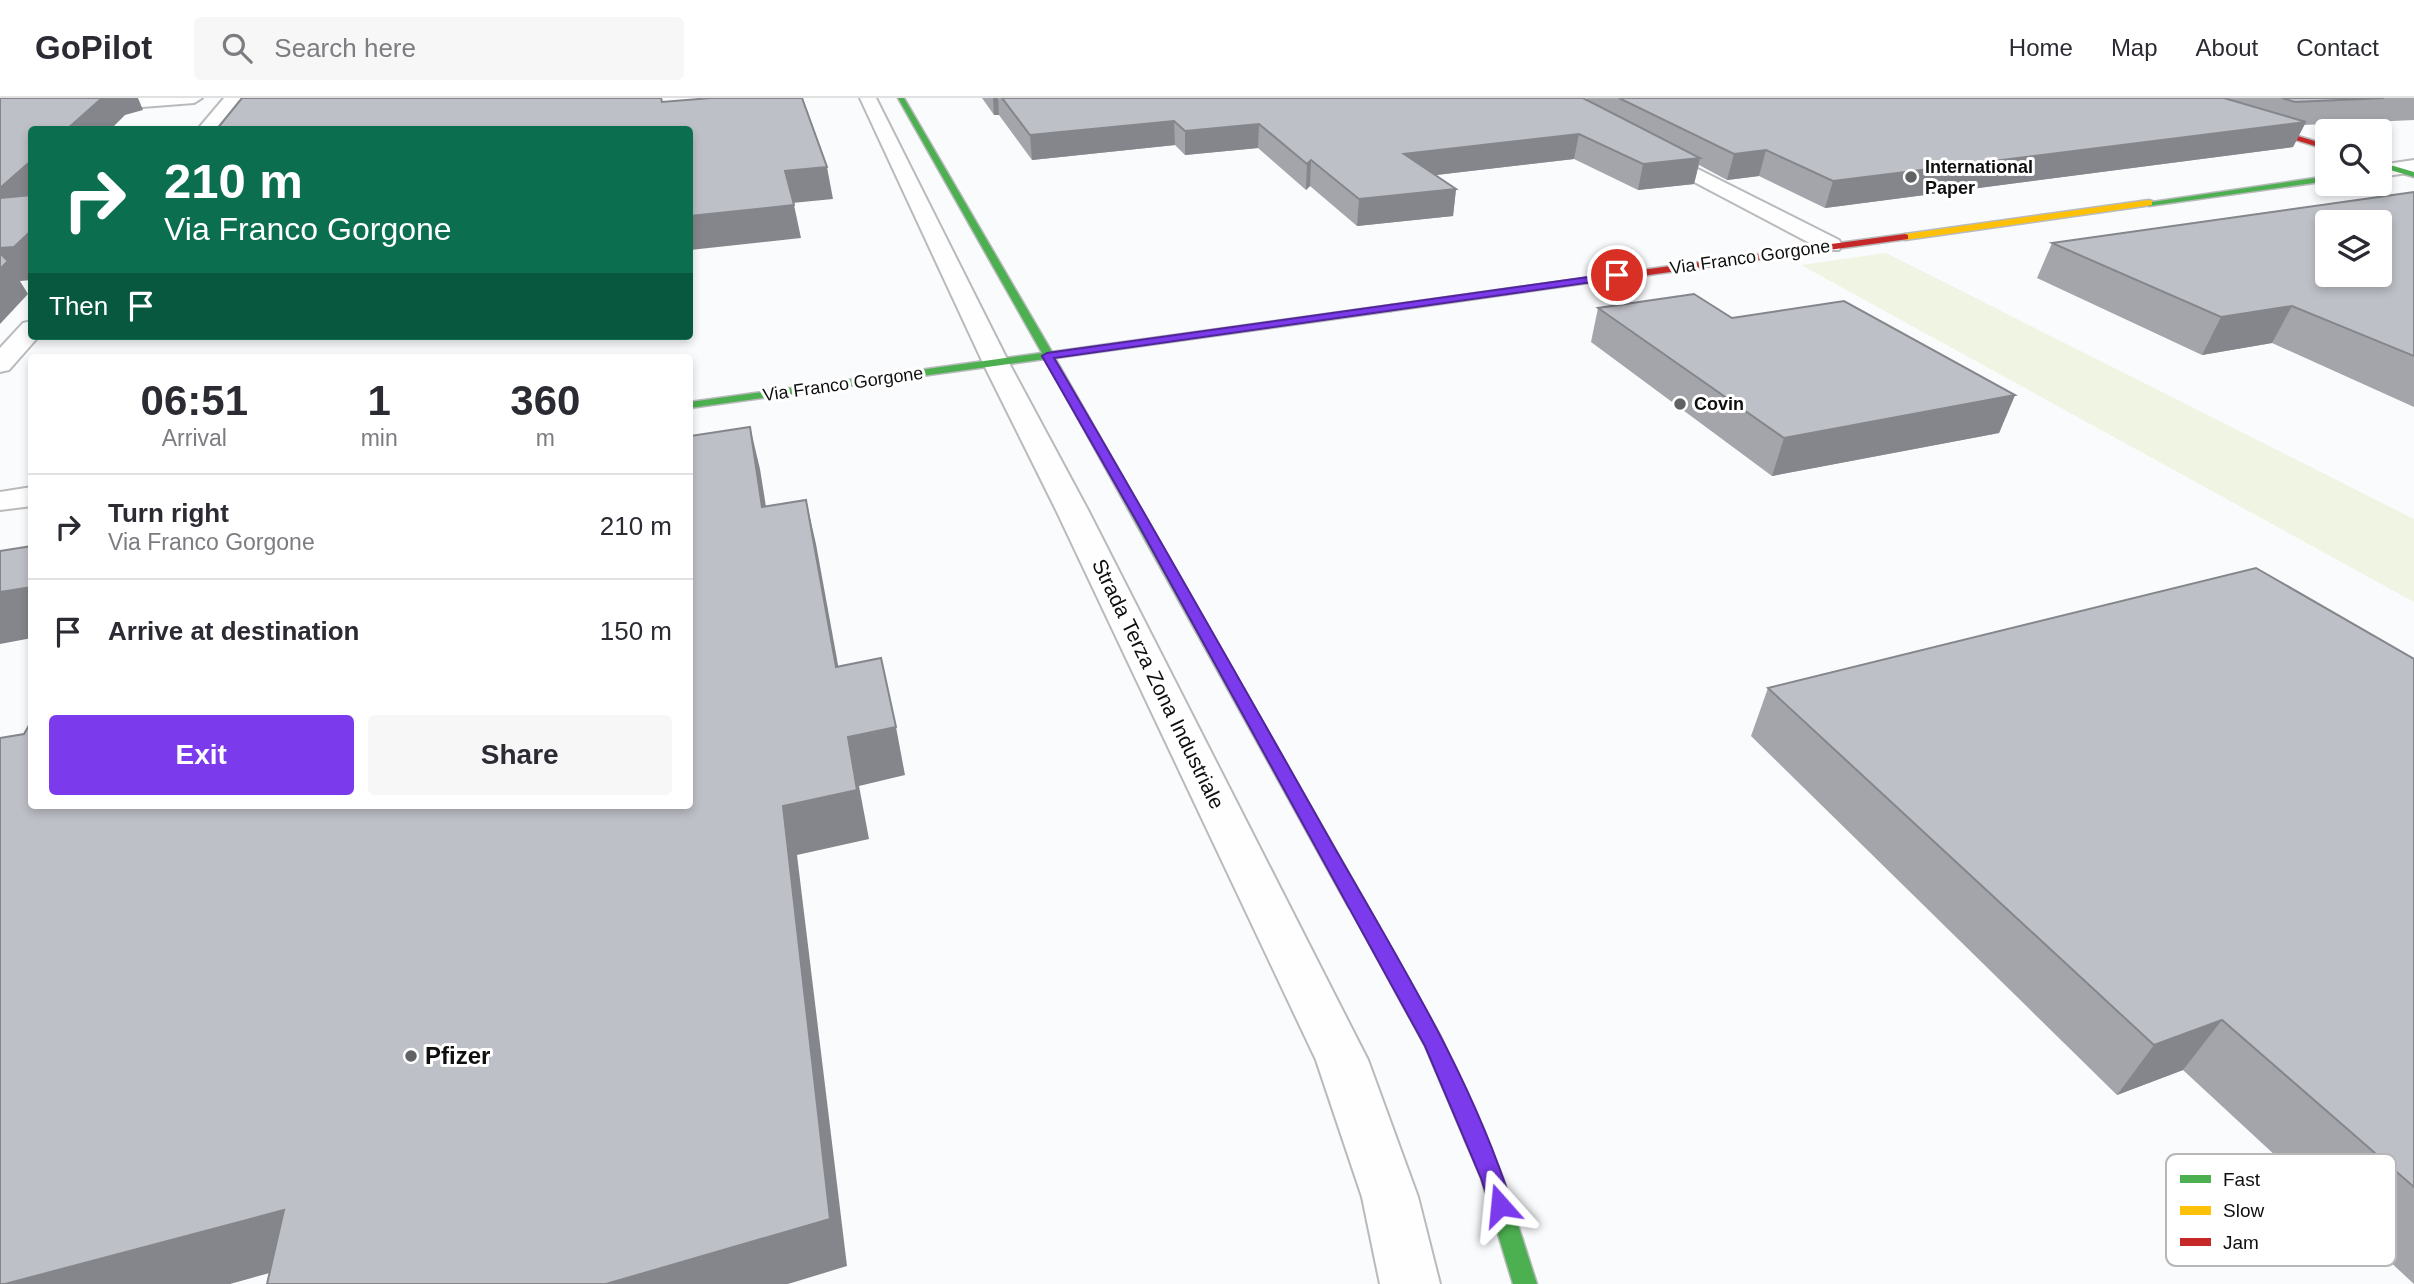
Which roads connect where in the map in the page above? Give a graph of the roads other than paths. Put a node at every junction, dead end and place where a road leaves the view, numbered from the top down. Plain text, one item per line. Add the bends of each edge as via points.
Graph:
1 (194, 98) edge
2 (233, 98) edge
3 (868, 98) edge
4 (901, 98) edge
5 (2164, 98) edge
6 (2200, 98) edge
7 (0, 113) edge
8 (209, 126) edge
9 (2315, 132) edge
10 (1632, 141) edge
11 (2315, 144) edge
12 (2396, 166) edge
13 (2414, 175) edge
14 (2315, 180) edge
15 (1831, 245) junction
16 (28, 332) edge
17 (1047, 356) junction
18 (996, 363) junction
19 (0, 364) edge
20 (693, 405) edge
21 (28, 497) edge
22 (0, 501) edge
23 (1410, 1284) edge
24 (1525, 1284) edge

1 - 7 street
2 - 8 street
3 - 18 street, Strada Terza Zona Industriale
4 - 17 street
5 - 11 street
6 - 9 street
10 - 15 street
12 - 13 street
14 - 15 street, Via Franco Gorgone
15 - 17 street, Via Franco Gorgone
16 - 19 street
17 - 18 street, Via Franco Gorgone
17 - 24 street via 1434,1043 1492,1178
18 - 20 street, Via Franco Gorgone
18 - 23 street, Strada Terza Zona Industriale via 1342,1060 1390,1197
21 - 22 street

